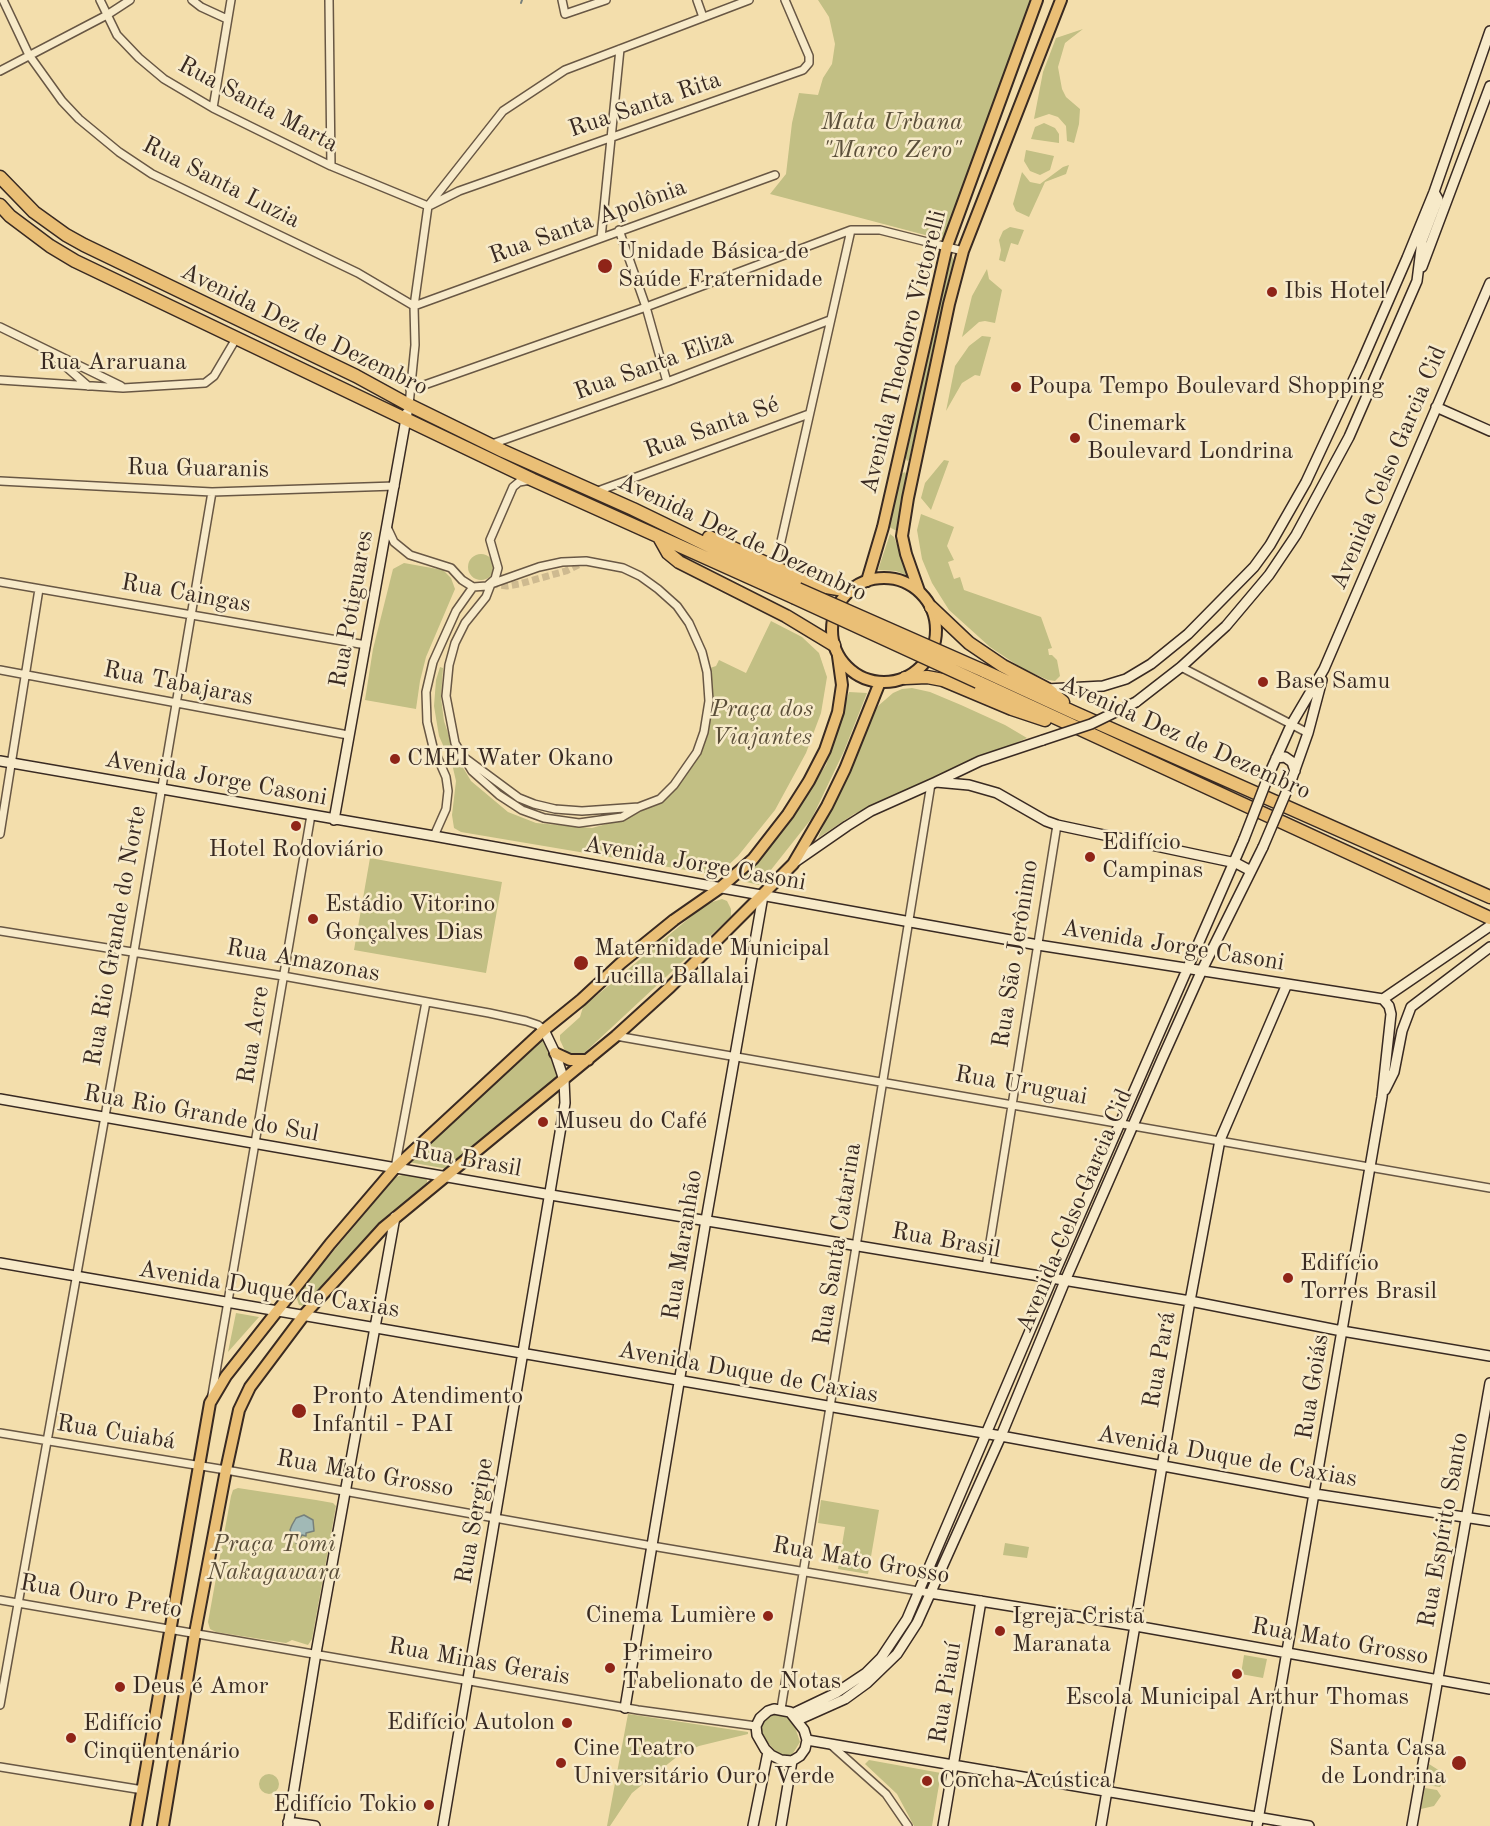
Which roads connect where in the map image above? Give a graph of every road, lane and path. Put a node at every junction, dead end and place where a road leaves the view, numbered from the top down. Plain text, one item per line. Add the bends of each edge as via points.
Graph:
1 (3, 0) edge
2 (100, 0) edge
3 (130, 0) edge
4 (192, 0) edge
5 (231, 0) edge
6 (329, 0) edge
7 (562, 0) edge
8 (606, 0) edge
9 (697, 0) edge
10 (749, 0) edge
11 (785, 0) edge
12 (1037, 0) edge
13 (1061, 0) edge
14 (107, 15) junction
15 (704, 17) junction
16 (227, 19) junction
17 (1490, 31) edge
18 (620, 49) junction
19 (29, 55) junction
20 (0, 70) edge
21 (1490, 86) edge
22 (213, 108) junction
23 (610, 138) junction
24 (331, 166) junction
25 (775, 176) dead end
26 (0, 177) edge
27 (1434, 192) junction
28 (0, 206) edge
29 (428, 206) junction
30 (5, 216) edge
31 (620, 230) junction
32 (851, 230) junction
33 (601, 238) junction
34 (947, 246) junction
35 (963, 251) junction
36 (1417, 281) junction
37 (1490, 283) edge
38 (414, 306) junction
39 (646, 308) junction
40 (830, 320) junction
41 (0, 327) edge
42 (237, 337) junction
43 (47, 350) junction
44 (0, 380) edge
45 (667, 382) junction
46 (88, 386) junction
47 (123, 387) junction
48 (410, 390) junction
49 (409, 405) junction
50 (1436, 407) junction
51 (809, 414) junction
52 (406, 418) junction
53 (1490, 431) edge
54 (490, 444) junction
55 (533, 480) junction
56 (0, 481) edge
57 (395, 486) junction
58 (212, 492) junction
59 (595, 492) junction
60 (387, 527) junction
61 (663, 531) junction
62 (775, 568) junction
63 (867, 581) junction
64 (0, 582) edge
65 (491, 584) junction
66 (473, 587) junction
67 (39, 589) junction
68 (850, 591) junction
69 (919, 591) junction
70 (931, 607) junction
71 (191, 615) junction
72 (366, 645) junction
73 (836, 650) junction
74 (1180, 667) junction
75 (1324, 669) junction
76 (0, 670) edge
77 (26, 675) junction
78 (981, 676) junction
79 (905, 678) junction
80 (880, 682) junction
81 (1047, 690) junction
82 (176, 704) junction
83 (1075, 713) junction
84 (1291, 725) junction
85 (1078, 728) junction
86 (1308, 734) junction
87 (348, 735) junction
88 (465, 758) junction
89 (1276, 758) junction
90 (0, 761) edge
91 (13, 764) junction
92 (1293, 776) junction
93 (934, 783) junction
94 (161, 788) junction
95 (639, 807) junction
96 (311, 816) junction
97 (334, 820) junction
98 (1057, 825) junction
99 (0, 834) edge
100 (434, 836) junction
101 (1236, 862) junction
102 (793, 864) junction
103 (1251, 871) junction
104 (720, 888) junction
105 (763, 896) junction
106 (1490, 897) edge
107 (1490, 918) edge
108 (910, 922) junction
109 (1490, 926) edge
110 (0, 931) edge
111 (1038, 945) junction
112 (1487, 949) edge
113 (134, 952) junction
114 (1188, 968) junction
115 (1202, 970) junction
116 (283, 976) junction
117 (1287, 984) junction
118 (1383, 999) junction
119 (426, 1002) junction
120 (544, 1030) junction
121 (616, 1036) junction
122 (1152, 1051) junction
123 (555, 1053) junction
124 (734, 1056) junction
125 (1162, 1059) junction
126 (588, 1060) junction
127 (564, 1080) junction
128 (884, 1082) junction
129 (1138, 1082) junction
130 (1150, 1087) junction
131 (1382, 1096) junction
132 (0, 1100) edge
133 (1012, 1103) junction
134 (104, 1117) junction
135 (1120, 1123) junction
136 (1133, 1126) junction
137 (1220, 1140) junction
138 (256, 1143) junction
139 (1370, 1166) junction
140 (395, 1168) junction
141 (446, 1176) junction
142 (1490, 1188) edge
143 (1091, 1189) junction
144 (551, 1195) junction
145 (1103, 1195) junction
146 (395, 1217) junction
147 (706, 1220) junction
148 (858, 1246) junction
149 (0, 1263) edge
150 (986, 1267) junction
151 (77, 1277) junction
152 (1052, 1279) junction
153 (1065, 1281) junction
154 (1190, 1301) junction
155 (229, 1303) junction
156 (278, 1311) junction
157 (304, 1315) junction
158 (374, 1327) junction
159 (1342, 1331) junction
160 (1026, 1342) junction
161 (1038, 1346) junction
162 (524, 1353) junction
163 (1490, 1356) edge
164 (681, 1380) junction
165 (1490, 1383) edge
166 (1007, 1387) junction
167 (1019, 1392) junction
168 (210, 1403) junction
169 (831, 1407) junction
170 (0, 1433) edge
171 (988, 1434) junction
172 (1001, 1436) junction
173 (47, 1442) junction
174 (1163, 1465) junction
175 (199, 1466) junction
176 (226, 1470) junction
177 (346, 1491) junction
178 (1315, 1494) junction
179 (495, 1517) junction
180 (1467, 1517) junction
181 (1490, 1521) edge
182 (652, 1546) junction
183 (802, 1570) junction
184 (920, 1591) junction
185 (930, 1593) junction
186 (0, 1600) edge
187 (981, 1601) junction
188 (18, 1603) junction
189 (1136, 1626) junction
190 (172, 1629) junction
191 (195, 1633) junction
192 (1287, 1652) junction
193 (316, 1653) junction
194 (1438, 1679) junction
195 (468, 1680) junction
196 (1490, 1689) edge
197 (0, 1705) edge
198 (625, 1708) junction
199 (781, 1709) junction
200 (795, 1717) junction
201 (756, 1726) junction
202 (807, 1740) junction
203 (829, 1743) junction
204 (768, 1752) junction
205 (792, 1761) junction
206 (954, 1764) junction
207 (0, 1767) edge
208 (143, 1790) junction
209 (1106, 1792) junction
210 (1258, 1822) edge
211 (288, 1824) edge
212 (136, 1826) edge
213 (163, 1826) edge
214 (315, 1826) edge
215 (443, 1826) edge
216 (753, 1826) edge
217 (781, 1826) edge
218 (908, 1826) edge
219 (943, 1826) edge
220 (1101, 1826) edge
221 (1309, 1826) edge
222 (1412, 1826) edge

1 - 19 street, Rua Santa Luzia
2 - 14 street, Rua Santa Marta
3 - 14 street
4 - 16 street
5 - 16 street
6 - 24 street
7 - 8 street via 565,14
9 - 15 street
10 - 15 street
11 - 23 street, Rua Santa Rita via 809,56 803,70
12 - 34 main road, Avenida Theodoro Victorelli
13 - 35 main road, Avenida Theodoro Victorelli
14 - 19 street
14 - 22 street, Rua Santa Marta via 117,36 139,58 164,79
15 - 18 street
16 - 22 street
17 - 27 street
18 - 23 street
18 - 29 street via 566,70 503,111
19 - 20 street
19 - 38 street, Rua Santa Luzia via 79,119 127,158 152,174 358,273
21 - 36 street
22 - 24 street, Rua Santa Marta
23 - 29 street, Rua Santa Rita
23 - 33 street
24 - 29 street, Rua Santa Marta
25 - 31 street, Rua Santa Apolônia
26 - 49 highway, Avenida Dez de Dezembro via 27,205 75,241
27 - 36 street via 1438,199 1422,241
27 - 81 street via 1306,482 1254,567 1170,651 1139,672 1103,686
28 - 30 highway, Avenida Dez de Dezembro
29 - 38 street
30 - 42 highway, Avenida Dez de Dezembro via 75,261
31 - 33 street, Rua Santa Apolônia
31 - 39 street
32 - 34 street via 880,230
32 - 39 street
32 - 40 street
33 - 38 street, Rua Santa Apolônia
34 - 35 street
34 - 63 main road, Avenida Theodoro Victorelli via 883,527
35 - 69 main road, Avenida Theodoro Victorelli via 902,536
36 - 74 street via 1349,437 1296,535 1269,576 1226,626
37 - 50 street, Avenida Celso Garcia Cid
38 - 48 street
39 - 45 street
39 - 48 street
40 - 45 street, Rua Santa Eliza
40 - 51 street
41 - 43 street
42 - 47 street, Rua Araruana via 214,376 205,382
42 - 52 highway, Avenida Dez de Dezembro
43 - 46 street
43 - 47 street
44 - 46 street, Rua Araruana
45 - 54 street, Rua Santa Eliza
46 - 47 street, Rua Araruana
48 - 49 street
49 - 52 street, Rua Potiguares
49 - 54 highway, Avenida Dez de Dezembro
50 - 53 street
50 - 75 street, Avenida Celso Garcia Cid
51 - 59 street, Rua Santa Sé
51 - 62 street
52 - 55 highway, Avenida Dez de Dezembro
52 - 57 street, Rua Potiguares
54 - 59 highway, Avenida Dez de Dezembro
55 - 61 highway, Avenida Dez de Dezembro
55 - 65 street via 513,487 490,540 498,568
56 - 58 street, Rua Guaranis
57 - 58 street, Rua Guaranis
57 - 60 street, Rua Potiguares
58 - 71 street, Rua Rio Grande do Norte
59 - 61 highway, Avenida Dez de Dezembro
60 - 66 street via 394,542 405,552 451,568
60 - 72 street, Rua Potiguares
61 - 62 highway via 697,532
61 - 73 highway via 668,553 679,562 786,616
61 - 78 highway, Avenida Dez de Dezembro, bridge
62 - 68 highway via 814,585
63 - 68 main road
63 - 69 main road via 889,578
64 - 67 street, Rua Caingas
65 - 66 street
65 - 88 street via 460,633 447,676 449,720 455,743
65 - 95 street via 553,564 586,561 624,568 640,576 683,614 702,652 707,672 709,701 704,732 697,752 674,785 660,799
66 - 100 street via 456,611 433,662 426,692 433,747 448,791 446,809
67 - 71 street, Rua Caingas
67 - 77 street
68 - 73 main road via 832,621
69 - 70 main road
70 - 79 main road via 935,642 924,664
70 - 81 highway via 983,653
71 - 72 street, Rua Caingas
71 - 82 street, Rua Rio Grande do Norte
72 - 87 street, Rua Potiguares
73 - 80 main road via 856,674
73 - 104 main road via 842,685 825,750 788,814 753,859
74 - 84 street
74 - 93 street, bridge via 1136,702 1091,724 980,761
75 - 84 street, Avenida Celso Garcia Cid
75 - 86 street, Avenida Celso Garcia Cid
76 - 77 street, Rua Tabajaras
77 - 82 street, Rua Tabajaras
77 - 91 street
78 - 83 highway, Avenida Dez de Dezembro
78 - 85 highway, Avenida Dez de Dezembro
79 - 80 main road
79 - 85 highway via 943,680 1012,709
80 - 102 main road via 828,806
81 - 83 highway
82 - 87 street, Rua Tabajaras
82 - 94 street, Rua Rio Grande do Norte
83 - 106 highway, Avenida Dez de Dezembro
84 - 86 street
84 - 89 street, Avenida Celso Garcia Cid
85 - 107 highway, Avenida Dez de Dezembro
86 - 92 street, Avenida Celso Garcia Cid
87 - 97 street, Rua Potiguares
88 - 95 street via 513,794 542,807 582,812
88 - 95 street via 472,771 499,795 544,818 571,823 604,821 627,816
89 - 92 street via 1285,757 1292,762
89 - 101 street, Avenida Celso Garcia Cid, bridge
90 - 91 street, Avenida Jorge Casoni
91 - 94 street, Avenida Jorge Casoni
91 - 99 street
92 - 103 street, Avenida Celso Garcia Cid, bridge
93 - 98 street via 969,785 997,793
93 - 102 street via 871,811
93 - 108 street, Rua Santa Catarina
94 - 96 street, Avenida Jorge Casoni
94 - 113 street, Rua Rio Grande do Norte
96 - 97 street, Avenida Jorge Casoni
96 - 116 street, Rua Acre
97 - 100 street, Avenida Jorge Casoni
98 - 101 street
98 - 111 street, Rua São Jerônimo
100 - 104 street, Avenida Jorge Casoni
101 - 103 street
101 - 114 street, Avenida Celso Garcia Cid
102 - 105 main road
103 - 115 street, Avenida Celso Garcia Cid
104 - 105 street, Avenida Jorge Casoni
104 - 120 main road via 674,920
105 - 108 street, Avenida Jorge Casoni
105 - 121 main road
105 - 124 street, Rua Maranhão
108 - 111 street, Avenida Jorge Casoni
108 - 128 street, Rua Santa Catarina
109 - 118 street
110 - 113 street, Rua Amazonas
111 - 114 street, Avenida Jorge Casoni
111 - 133 street, Rua São Jerônimo
112 - 131 street, Rua Goiás via 1411,1007 1394,1072
113 - 116 street, Rua Amazonas
113 - 134 street, Rua Rio Grande do Norte
114 - 115 street, Avenida Jorge Casoni
114 - 122 street, Avenida Celso Garcia Cid
115 - 117 street, Avenida Jorge Casoni
115 - 125 street, Avenida Celso Garcia Cid
116 - 119 street, Rua Amazonas
116 - 138 street, Rua Acre
117 - 118 street, Avenida Jorge Casoni
117 - 137 street, Rua Pará
118 - 131 street, Rua Goiás via 1391,1014
119 - 120 street, Rua Amazonas via 516,1019
119 - 140 street
120 - 123 street
120 - 140 main road
121 - 124 street, Rua Uruguai
121 - 126 main road
122 - 125 street
122 - 129 street, Avenida Celso Garcia Cid
123 - 126 main road via 570,1060
123 - 127 street
124 - 128 street, Rua Uruguai
124 - 147 street, Rua Maranhão
125 - 130 street, Avenida Celso Garcia Cid
126 - 127 main road
127 - 141 main road
127 - 144 street, Rua Sergipe via 566,1103
128 - 133 street, Rua Uruguai
128 - 148 street, Rua Santa Catarina
129 - 130 street
129 - 135 street, Avenida Celso Garcia Cid
130 - 136 street, Avenida Celso Garcia Cid
131 - 139 street, Rua Goiás
132 - 134 street, Rua Rio Grande do Sul
133 - 135 street, Rua Uruguai
133 - 150 street, Rua São Jerônimo
134 - 138 street, Rua Rio Grande do Sul
134 - 151 street, Rua Rio Grande do Norte
135 - 136 street, Rua Uruguai
135 - 143 street, Avenida Celso Garcia Cid
136 - 137 street, Rua Uruguai
136 - 145 street, Avenida Celso Garcia Cid
137 - 139 street, Rua Uruguai
137 - 154 street, Rua Pará
138 - 140 street, Rua Rio Grande do Sul
138 - 155 street, Rua Acre
139 - 142 street, Rua Uruguai
139 - 159 street, Rua Goiás
140 - 141 street, Rua Brasil
140 - 156 main road
141 - 144 street, Rua Brasil
141 - 146 main road
143 - 145 street
143 - 152 street, Avenida Celso Garcia Cid
144 - 147 street, Rua Brasil
144 - 162 street, Rua Sergipe
145 - 153 street, Avenida Celso Garcia Cid
146 - 157 main road
146 - 158 street
147 - 148 street, Rua Brasil
147 - 164 street, Rua Maranhão
148 - 150 street, Rua Brasil
148 - 169 street, Rua Santa Catarina
149 - 151 street, Avenida Duque de Caxias
150 - 152 street, Rua Brasil
151 - 155 street, Avenida Duque de Caxias
151 - 173 street, Rua Rio Grande do Norte
152 - 153 street, Rua Brasil
152 - 160 street, Avenida Celso Garcia Cid
153 - 154 street, Rua Brasil
153 - 161 street, Avenida Celso Garcia Cid
154 - 159 street, Rua Brasil
154 - 174 street, Rua Pará
155 - 156 street, Avenida Duque de Caxias
155 - 168 street, Rua Acre
156 - 157 street, Avenida Duque de Caxias
156 - 168 main road via 226,1376
157 - 158 street, Avenida Duque de Caxias
157 - 176 main road via 250,1387 239,1410
158 - 162 street, Avenida Duque de Caxias
158 - 177 street
159 - 163 street, Rua Brasil
159 - 178 street, Rua Goiás
160 - 161 street
160 - 166 street, Avenida Celso Garcia Cid
161 - 167 street, Avenida Celso Garcia Cid
162 - 164 street, Avenida Duque de Caxias
162 - 179 street, Rua Sergipe
164 - 169 street, Avenida Duque de Caxias
164 - 182 street, Rua Maranhão
165 - 180 street, Rua Espírito Santo
166 - 167 street
166 - 171 street, Avenida Celso Garcia Cid
167 - 172 street, Avenida Celso Garcia Cid
168 - 175 main road
169 - 171 street, Avenida Duque de Caxias
169 - 183 street, Rua Santa Catarina
170 - 173 street, Rua Cuiabá
171 - 172 street, Avenida Duque de Caxias
171 - 184 street, Avenida Celso Garcia Cid
172 - 174 street, Avenida Duque de Caxias
172 - 185 street, Avenida Celso Garcia Cid
173 - 175 street, Rua Cuiabá
173 - 188 street, Rua Rio Grande do Norte
174 - 178 street, Avenida Duque de Caxias
174 - 189 street, Rua Pará
175 - 176 street, Rua Cuiabá
175 - 190 main road
176 - 177 street, Rua Mato Grosso
176 - 191 main road
177 - 179 street, Rua Mato Grosso
177 - 193 street
178 - 180 street, Avenida Duque de Caxias
178 - 192 street, Rua Goiás
179 - 182 street, Rua Mato Grosso
179 - 195 street, Rua Sergipe
180 - 181 street, Avenida Duque de Caxias
180 - 194 street, Rua Espírito Santo
182 - 183 street, Rua Mato Grosso
182 - 198 street, Rua Maranhão
183 - 184 street, Rua Mato Grosso
183 - 199 street, Rua Santa Catarina
184 - 185 street, Rua Mato Grosso
184 - 200 street, Avenida Celso Garcia Cid via 895,1639 874,1665
185 - 187 street, Rua Mato Grosso
185 - 200 street, Avenida Celso Garcia Cid via 909,1636 877,1675 845,1699
186 - 188 street, Rua Ouro Preto
187 - 189 street, Rua Mato Grosso
187 - 206 street, Rua Piauí
188 - 190 street, Rua Ouro Preto
188 - 197 street, Rua Rio Grande do Norte
189 - 192 street, Rua Mato Grosso
189 - 209 street, Rua Pará
190 - 191 street, Rua Ouro Preto
190 - 208 main road
191 - 193 street, Rua Minas Gerais
191 - 213 main road
192 - 194 street, Rua Mato Grosso
192 - 210 street, Rua Goiás
193 - 195 street, Rua Minas Gerais
193 - 211 street
194 - 196 street, Rua Mato Grosso
194 - 222 street, Rua Espírito Santo
195 - 198 street, Rua Minas Gerais
195 - 215 street, Rua Sergipe
198 - 201 street, Rua Minas Gerais
199 - 200 street
199 - 201 street via 764,1713
200 - 202 street
201 - 204 street
202 - 203 street
202 - 205 street via 804,1751
203 - 206 street
203 - 218 street via 886,1794
204 - 205 street via 777,1759
204 - 216 street
205 - 217 street
206 - 209 street
206 - 219 street, Rua Piauí
207 - 208 street
208 - 212 main road
209 - 210 street
209 - 220 street, Rua Pará
210 - 221 street
211 - 214 street

